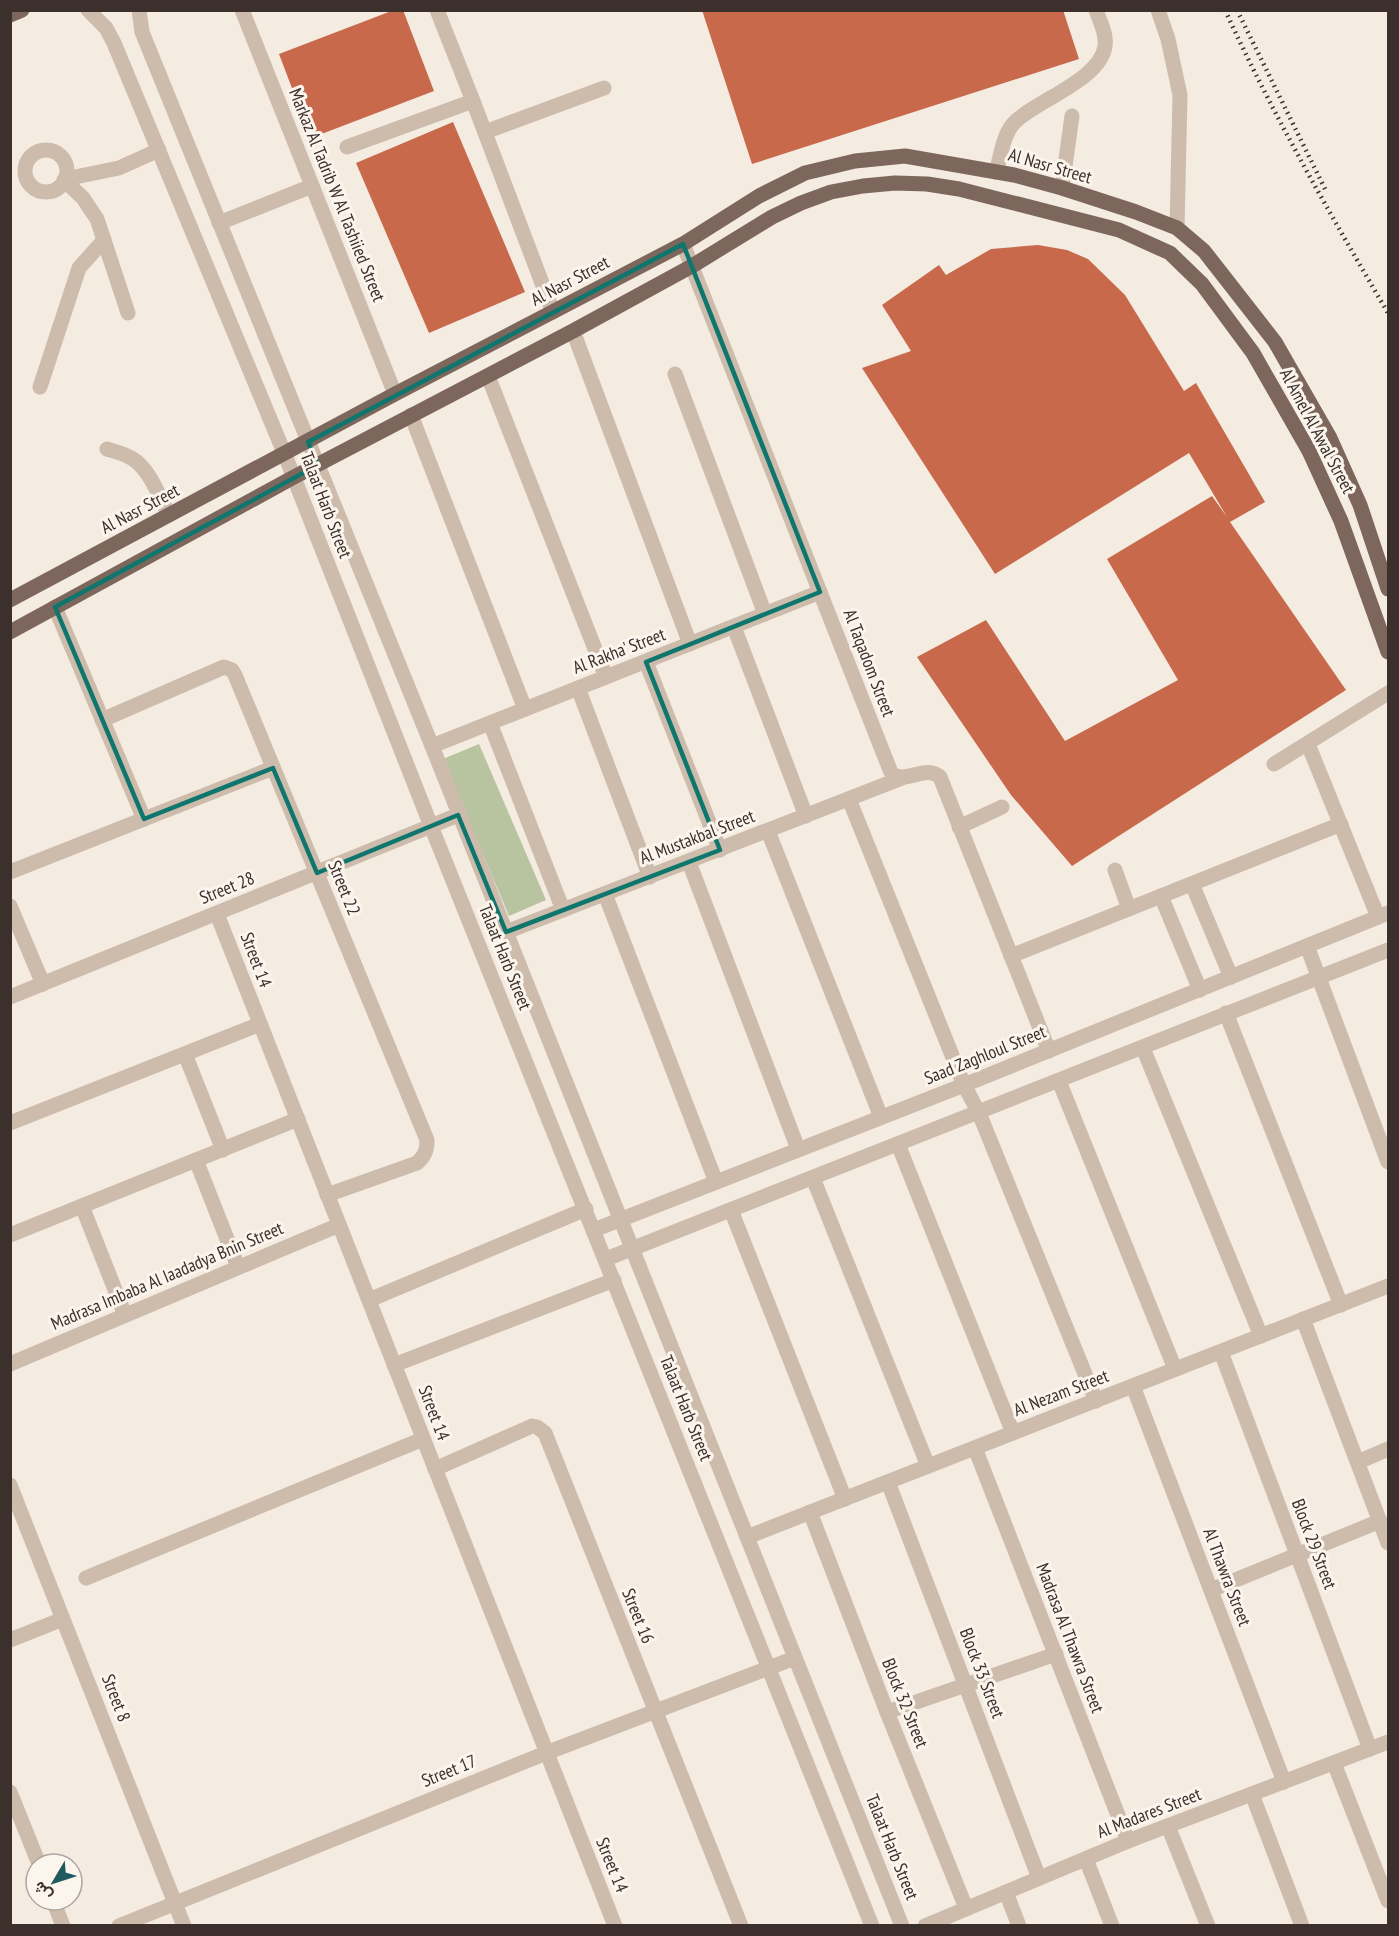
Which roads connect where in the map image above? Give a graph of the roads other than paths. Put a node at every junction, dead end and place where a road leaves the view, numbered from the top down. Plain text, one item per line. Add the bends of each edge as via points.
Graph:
1 (22, 10) edge
2 (88, 10) edge
3 (139, 10) edge
4 (242, 10) edge
5 (437, 10) edge
6 (1096, 10) edge
7 (1158, 10) edge
8 (10, 15) edge
9 (604, 88) dead end
10 (473, 101) junction
11 (1072, 116) dead end
12 (485, 132) junction
13 (347, 147) dead end
14 (159, 150) junction
15 (18, 170) edge
16 (996, 172) junction
17 (65, 180) junction
18 (312, 186) junction
19 (1062, 188) junction
20 (219, 223) junction
21 (1177, 228) junction
22 (104, 240) junction
23 (682, 244) junction
24 (1170, 253) junction
25 (692, 266) junction
26 (553, 312) junction
27 (128, 313) dead end
28 (573, 331) junction
29 (675, 374) dead end
30 (488, 376) junction
31 (40, 387) dead end
32 (395, 394) junction
33 (411, 415) junction
34 (308, 442) junction
35 (107, 449) dead end
36 (285, 454) junction
37 (318, 465) junction
38 (294, 477) junction
39 (169, 516) junction
40 (1389, 589) edge
41 (820, 592) junction
42 (10, 600) edge
43 (55, 607) junction
44 (765, 614) junction
45 (734, 627) junction
46 (10, 632) edge
47 (690, 644) junction
48 (1389, 652) edge
49 (646, 662) junction
50 (606, 677) junction
51 (578, 688) junction
52 (1389, 693) edge
53 (525, 709) junction
54 (102, 720) junction
55 (490, 723) junction
56 (1308, 744) junction
57 (432, 746) junction
58 (1274, 764) dead end
59 (273, 768) junction
60 (902, 778) junction
61 (849, 799) junction
62 (1002, 807) dead end
63 (458, 815) junction
64 (806, 816) junction
65 (144, 819) junction
66 (1341, 824) junction
67 (431, 826) junction
68 (959, 827) junction
69 (768, 831) junction
70 (720, 850) junction
71 (689, 862) junction
72 (1115, 870) dead end
73 (10, 872) edge
74 (317, 873) junction
75 (650, 877) junction
76 (1192, 884) junction
77 (605, 894) junction
78 (1161, 896) junction
79 (10, 906) edge
80 (1129, 909) junction
81 (563, 910) junction
82 (217, 914) junction
83 (1383, 915) edge
84 (506, 932) junction
85 (1307, 946) junction
86 (1389, 950) edge
87 (1011, 956) junction
88 (1231, 977) junction
89 (1319, 977) junction
90 (43, 984) junction
91 (1200, 990) junction
92 (12, 991) edge
93 (1226, 1013) junction
94 (260, 1024) junction
95 (1143, 1048) junction
96 (1049, 1051) junction
97 (185, 1054) junction
98 (1059, 1081) junction
99 (964, 1085) junction
100 (979, 1113) junction
101 (881, 1117) junction
102 (298, 1119) junction
103 (10, 1123) edge
104 (898, 1144) junction
105 (223, 1149) junction
106 (798, 1149) junction
107 (196, 1160) junction
108 (1389, 1162) edge
109 (813, 1178) junction
110 (716, 1182) junction
111 (327, 1195) junction
112 (82, 1206) junction
113 (586, 1209) junction
114 (731, 1210) junction
115 (620, 1220) junction
116 (339, 1225) junction
117 (594, 1230) junction
118 (10, 1235) edge
119 (632, 1248) junction
120 (606, 1259) junction
121 (238, 1267) junction
122 (614, 1280) junction
123 (1389, 1286) edge
124 (369, 1300) junction
125 (1341, 1305) junction
126 (125, 1315) junction
127 (1303, 1319) junction
128 (1261, 1336) junction
129 (1221, 1352) junction
130 (10, 1364) edge
131 (394, 1365) junction
132 (1175, 1369) junction
133 (1132, 1386) junction
134 (1095, 1401) junction
135 (1013, 1433) junction
136 (423, 1439) junction
137 (975, 1448) junction
138 (1389, 1449) edge
139 (1358, 1462) junction
140 (928, 1466) junction
141 (435, 1469) junction
142 (888, 1482) junction
143 (10, 1485) edge
144 (845, 1499) junction
145 (810, 1512) junction
146 (1380, 1521) junction
147 (26, 1523) junction
148 (10, 1528) edge
149 (747, 1537) junction
150 (1389, 1543) edge
151 (1297, 1555) junction
152 (86, 1578) dead end
153 (1211, 1590) junction
154 (63, 1619) junction
155 (10, 1640) edge
156 (1056, 1654) junction
157 (795, 1658) junction
158 (769, 1668) junction
159 (965, 1685) junction
160 (655, 1711) junction
161 (887, 1712) junction
162 (1389, 1742) edge
163 (1370, 1749) junction
164 (546, 1753) junction
165 (1334, 1763) junction
166 (1284, 1782) junction
167 (10, 1792) edge
168 (1252, 1794) junction
169 (1168, 1826) junction
170 (1128, 1841) junction
171 (34, 1852) edge
172 (1086, 1859) junction
173 (1039, 1878) junction
174 (1006, 1892) junction
175 (1389, 1901) edge
176 (175, 1903) junction
177 (966, 1908) junction
178 (119, 1926) edge
179 (184, 1926) edge
180 (615, 1926) edge
181 (741, 1926) edge
182 (872, 1926) edge
183 (902, 1926) edge
184 (925, 1926) edge
185 (1019, 1926) edge
186 (1112, 1926) edge
187 (1208, 1926) edge
188 (1302, 1926) edge

1 - 8 main road
2 - 14 street, Talaat Harb Street via 114,43
3 - 20 street, Talaat Harb Street via 142,32
4 - 18 street, Markaz Al Tadrib W Al Tashiied Street
5 - 10 street
6 - 16 street via 1105,35 1101,58 1075,83 1014,121
7 - 21 street via 1180,95
9 - 12 street
10 - 12 street
10 - 13 street
11 - 19 street
12 - 26 street
14 - 17 street via 119,168
14 - 36 street, Talaat Harb Street
15 - 17 street via 39,191 54,190
15 - 17 street via 31,156 51,151 62,159
16 - 19 main road, Al Nasr Street
16 - 23 main road, Al Nasr Street via 906,156 855,161 805,173 759,196
17 - 22 street via 90,208
18 - 20 street
18 - 32 street, Markaz Al Tadrib W Al Tashiied Street
19 - 21 main road, Al Nasr Street
20 - 34 street, Talaat Harb Street
21 - 24 main road
21 - 40 main road, Al Amel Al Awal Street via 1218,267 1292,370 1330,438 1360,505
22 - 27 street
22 - 31 street via 79,268
23 - 25 street, Al Taqadom Street
23 - 26 main road, Al Nasr Street
24 - 25 main road via 1119,230 969,191 895,183 831,192 801,203
24 - 48 main road, Al Amel Al Awal Street via 1202,284 1253,353 1309,451 1341,521
25 - 28 main road
25 - 41 street, Al Taqadom Street
26 - 32 main road, Al Nasr Street
28 - 30 main road
28 - 47 street
29 - 44 street
30 - 33 main road
30 - 50 street
32 - 34 main road, Al Nasr Street
33 - 37 main road
33 - 53 street
34 - 36 main road, Al Nasr Street
34 - 37 street, Talaat Harb Street
35 - 39 street via 137,462
36 - 38 street, Talaat Harb Street
36 - 39 main road, Al Nasr Street
37 - 38 main road
37 - 57 street, Talaat Harb Street
38 - 43 main road
38 - 67 street, Talaat Harb Street
39 - 42 main road, Al Nasr Street
41 - 44 street, Al Rakha' Street
41 - 60 street, Al Taqadom Street via 890,770
43 - 46 main road
43 - 54 street
44 - 45 street, Al Rakha' Street
45 - 47 street, Al Rakha' Street
45 - 64 street
47 - 49 street, Al Rakha' Street
49 - 50 street, Al Rakha' Street
49 - 70 street
50 - 51 street, Al Rakha' Street
51 - 53 street, Al Rakha' Street
51 - 75 street
52 - 56 street
53 - 55 street, Al Rakha' Street
54 - 59 street, Street 22 via 219,668 228,668 235,675
54 - 65 street
55 - 57 street, Al Rakha' Street
55 - 81 street
56 - 58 street
56 - 66 street
57 - 63 street, Talaat Harb Street
59 - 65 street
59 - 74 street, Street 22
60 - 61 street, Al Mustakbal Street
60 - 68 street via 936,773
61 - 64 street, Al Mustakbal Street
61 - 99 street
62 - 68 street
63 - 67 street, Street 28
63 - 84 street, Talaat Harb Street
64 - 69 street, Al Mustakbal Street
65 - 73 street
66 - 76 street
66 - 83 street
67 - 74 street, Street 28
67 - 113 street, Talaat Harb Street
68 - 87 street
69 - 70 street, Al Mustakbal Street
69 - 101 street
70 - 71 street, Al Mustakbal Street
71 - 75 street, Al Mustakbal Street
71 - 106 street
72 - 80 street
74 - 82 street, Street 28
74 - 111 street, Street 22 via 427,1140 424,1157 417,1163
75 - 77 street, Al Mustakbal Street
76 - 78 street
76 - 88 street
77 - 81 street, Al Mustakbal Street
77 - 110 street
78 - 80 street
78 - 91 street
79 - 90 street
80 - 87 street
81 - 84 street, Al Mustakbal Street
82 - 90 street, Street 28
82 - 94 street, Street 14
83 - 85 street, Saad Zaghloul Street
84 - 115 street, Talaat Harb Street
85 - 88 street, Saad Zaghloul Street
85 - 89 street
86 - 89 street
87 - 96 street
88 - 91 street, Saad Zaghloul Street
89 - 93 street
89 - 108 street
90 - 92 street, Street 28
91 - 96 street, Saad Zaghloul Street
93 - 95 street
93 - 125 street
94 - 97 street
94 - 102 street, Street 14
95 - 98 street
95 - 128 street
96 - 99 street, Saad Zaghloul Street
97 - 103 street
97 - 105 street
98 - 100 street
98 - 132 street
99 - 100 street
99 - 101 street, Saad Zaghloul Street
100 - 104 street
100 - 134 street
101 - 106 street, Saad Zaghloul Street
102 - 105 street
102 - 111 street, Street 14
104 - 109 street
104 - 135 street
105 - 107 street
106 - 110 street, Saad Zaghloul Street
107 - 112 street
107 - 121 street
109 - 114 street
109 - 140 street
110 - 115 street, Saad Zaghloul Street
111 - 116 street, Street 14
112 - 118 street
112 - 126 street
113 - 117 street, Talaat Harb Street
113 - 124 street
114 - 119 street
114 - 144 street
115 - 117 street, Saad Zaghloul Street
115 - 119 street, Talaat Harb Street
116 - 121 street, Madrasa Imbaba Al Iaadadya Bnin Street
116 - 124 street, Street 14
117 - 120 street, Talaat Harb Street
119 - 120 street
119 - 149 street, Talaat Harb Street
120 - 122 street, Talaat Harb Street
121 - 126 street, Madrasa Imbaba Al Iaadadya Bnin Street
122 - 131 street
122 - 158 street, Talaat Harb Street
123 - 125 street, Al Nezam Street
124 - 131 street, Street 14
125 - 127 street, Al Nezam Street
126 - 130 street, Madrasa Imbaba Al Iaadadya Bnin Street
127 - 128 street, Al Nezam Street
127 - 139 street
128 - 129 street, Al Nezam Street
129 - 132 street, Al Nezam Street
129 - 151 street, Block 29 Street
131 - 136 street, Street 14
132 - 133 street, Al Nezam Street
133 - 134 street, Al Nezam Street
133 - 153 street, Al Thawra Street
134 - 135 street, Al Nezam Street
135 - 137 street, Al Nezam Street
136 - 141 street, Street 14
136 - 152 street
137 - 140 street, Al Nezam Street
137 - 156 street, Madrasa Al Thawra Street
138 - 139 street
139 - 146 street
140 - 142 street, Al Nezam Street
141 - 160 street, Street 16 via 532,1426 542,1429
141 - 164 street, Street 14
142 - 144 street, Al Nezam Street
142 - 159 street, Block 33 Street
143 - 147 street, Street 8
144 - 145 street, Al Nezam Street
145 - 149 street, Al Nezam Street
145 - 161 street, Block 32 Street
146 - 150 street
146 - 151 street
147 - 148 street
147 - 154 street, Street 8
149 - 157 street, Talaat Harb Street
151 - 153 street
151 - 163 street, Block 29 Street
153 - 166 street, Al Thawra Street
154 - 155 street
154 - 176 street, Street 8
156 - 159 street
156 - 170 street, Madrasa Al Thawra Street
157 - 158 street, Street 17
157 - 183 street, Talaat Harb Street
158 - 160 street, Street 17
158 - 182 street, Talaat Harb Street
159 - 161 street
159 - 173 street, Block 33 Street
160 - 164 street, Street 17
160 - 181 street, Street 16
161 - 177 street, Block 32 Street
162 - 163 street, Al Madares Street
163 - 165 street, Al Madares Street
164 - 176 street, Street 17
164 - 180 street, Street 14
165 - 166 street, Al Madares Street
165 - 175 street
166 - 168 street, Al Madares Street
167 - 171 street
168 - 169 street, Al Madares Street
168 - 188 street
169 - 170 street, Al Madares Street
169 - 187 street
170 - 172 street, Al Madares Street
172 - 173 street, Al Madares Street
172 - 186 street
173 - 174 street, Al Madares Street
174 - 177 street, Al Madares Street
174 - 185 street
176 - 178 street, Street 17
176 - 179 street, Street 8
177 - 184 street, Al Madares Street

